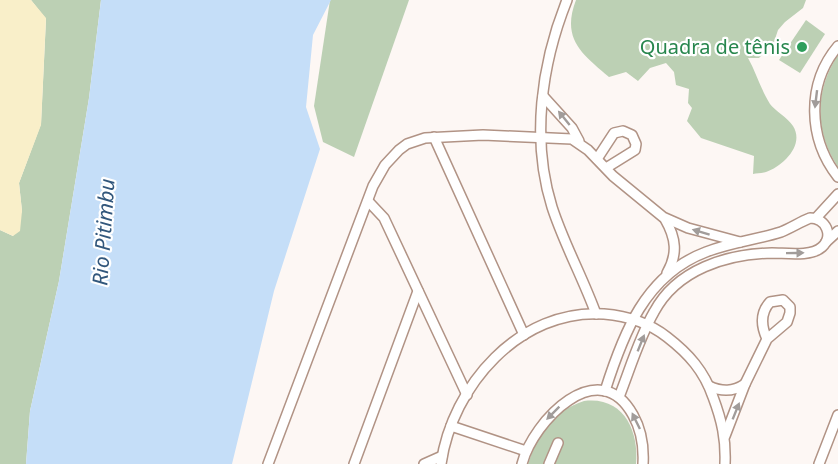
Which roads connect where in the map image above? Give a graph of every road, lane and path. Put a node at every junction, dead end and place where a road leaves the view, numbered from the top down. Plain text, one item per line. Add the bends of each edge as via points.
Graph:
1 (567, 0) edge
2 (838, 46) edge
3 (543, 96) junction
4 (435, 137) junction
5 (541, 137) junction
6 (580, 144) junction
7 (597, 159) junction
8 (606, 168) junction
9 (838, 177) edge
10 (838, 194) edge
11 (368, 201) junction
12 (663, 217) junction
13 (816, 218) junction
14 (838, 231) edge
15 (740, 242) junction
16 (826, 242) junction
17 (663, 279) junction
18 (418, 291) junction
19 (596, 314) junction
20 (633, 319) junction
21 (648, 325) junction
22 (524, 335) junction
23 (767, 339) dead end
24 (745, 384) junction
25 (709, 386) junction
26 (605, 392) junction
27 (467, 394) junction
28 (619, 397) junction
29 (838, 416) edge
30 (451, 426) junction
31 (725, 436) junction
32 (558, 443) dead end
33 (526, 451) junction
34 (442, 460) edge
35 (268, 464) edge
36 (354, 464) edge
37 (424, 464) edge
38 (522, 464) edge
39 (549, 464) edge
40 (643, 464) edge
41 (724, 464) edge
42 (819, 464) edge

1 - 3 street via 551,44
2 -> 9 street via 819,81 814,117 822,152
3 - 5 street
6 -> 3 street via 572,128
4 - 5 street
4 - 11 street via 399,150 379,175
4 - 22 street
5 - 6 street via 572,139
5 - 19 street via 543,173 553,208
6 - 7 street
7 - 8 street
7 - 8 street via 614,133 632,135 635,150
8 - 12 street
10 - 13 street
11 - 18 street via 384,218
11 - 35 street
15 -> 12 street
12 - 17 street via 671,229 676,250
13 - 15 street via 773,235
13 - 16 street via 827,229
14 - 16 street
15 - 17 street via 694,257
21 -> 16 street via 666,295 698,269 742,256 813,252
17 - 20 street via 645,297
18 - 27 street
18 - 36 street
19 - 20 street
19 - 22 street via 561,319
20 - 21 street
20 - 26 street
21 - 25 street via 686,352
28 -> 21 street
22 - 27 street via 497,356
23 - 24 street
24 - 25 street via 727,391
31 -> 24 street
25 - 31 street
26 - 28 street
26 -> 33 street via 587,392 561,405 540,426
27 - 30 street
40 -> 28 street via 640,429
29 - 42 street
30 - 33 street
30 - 34 street
31 - 41 street
32 - 39 street
33 - 38 street
34 - 37 street

